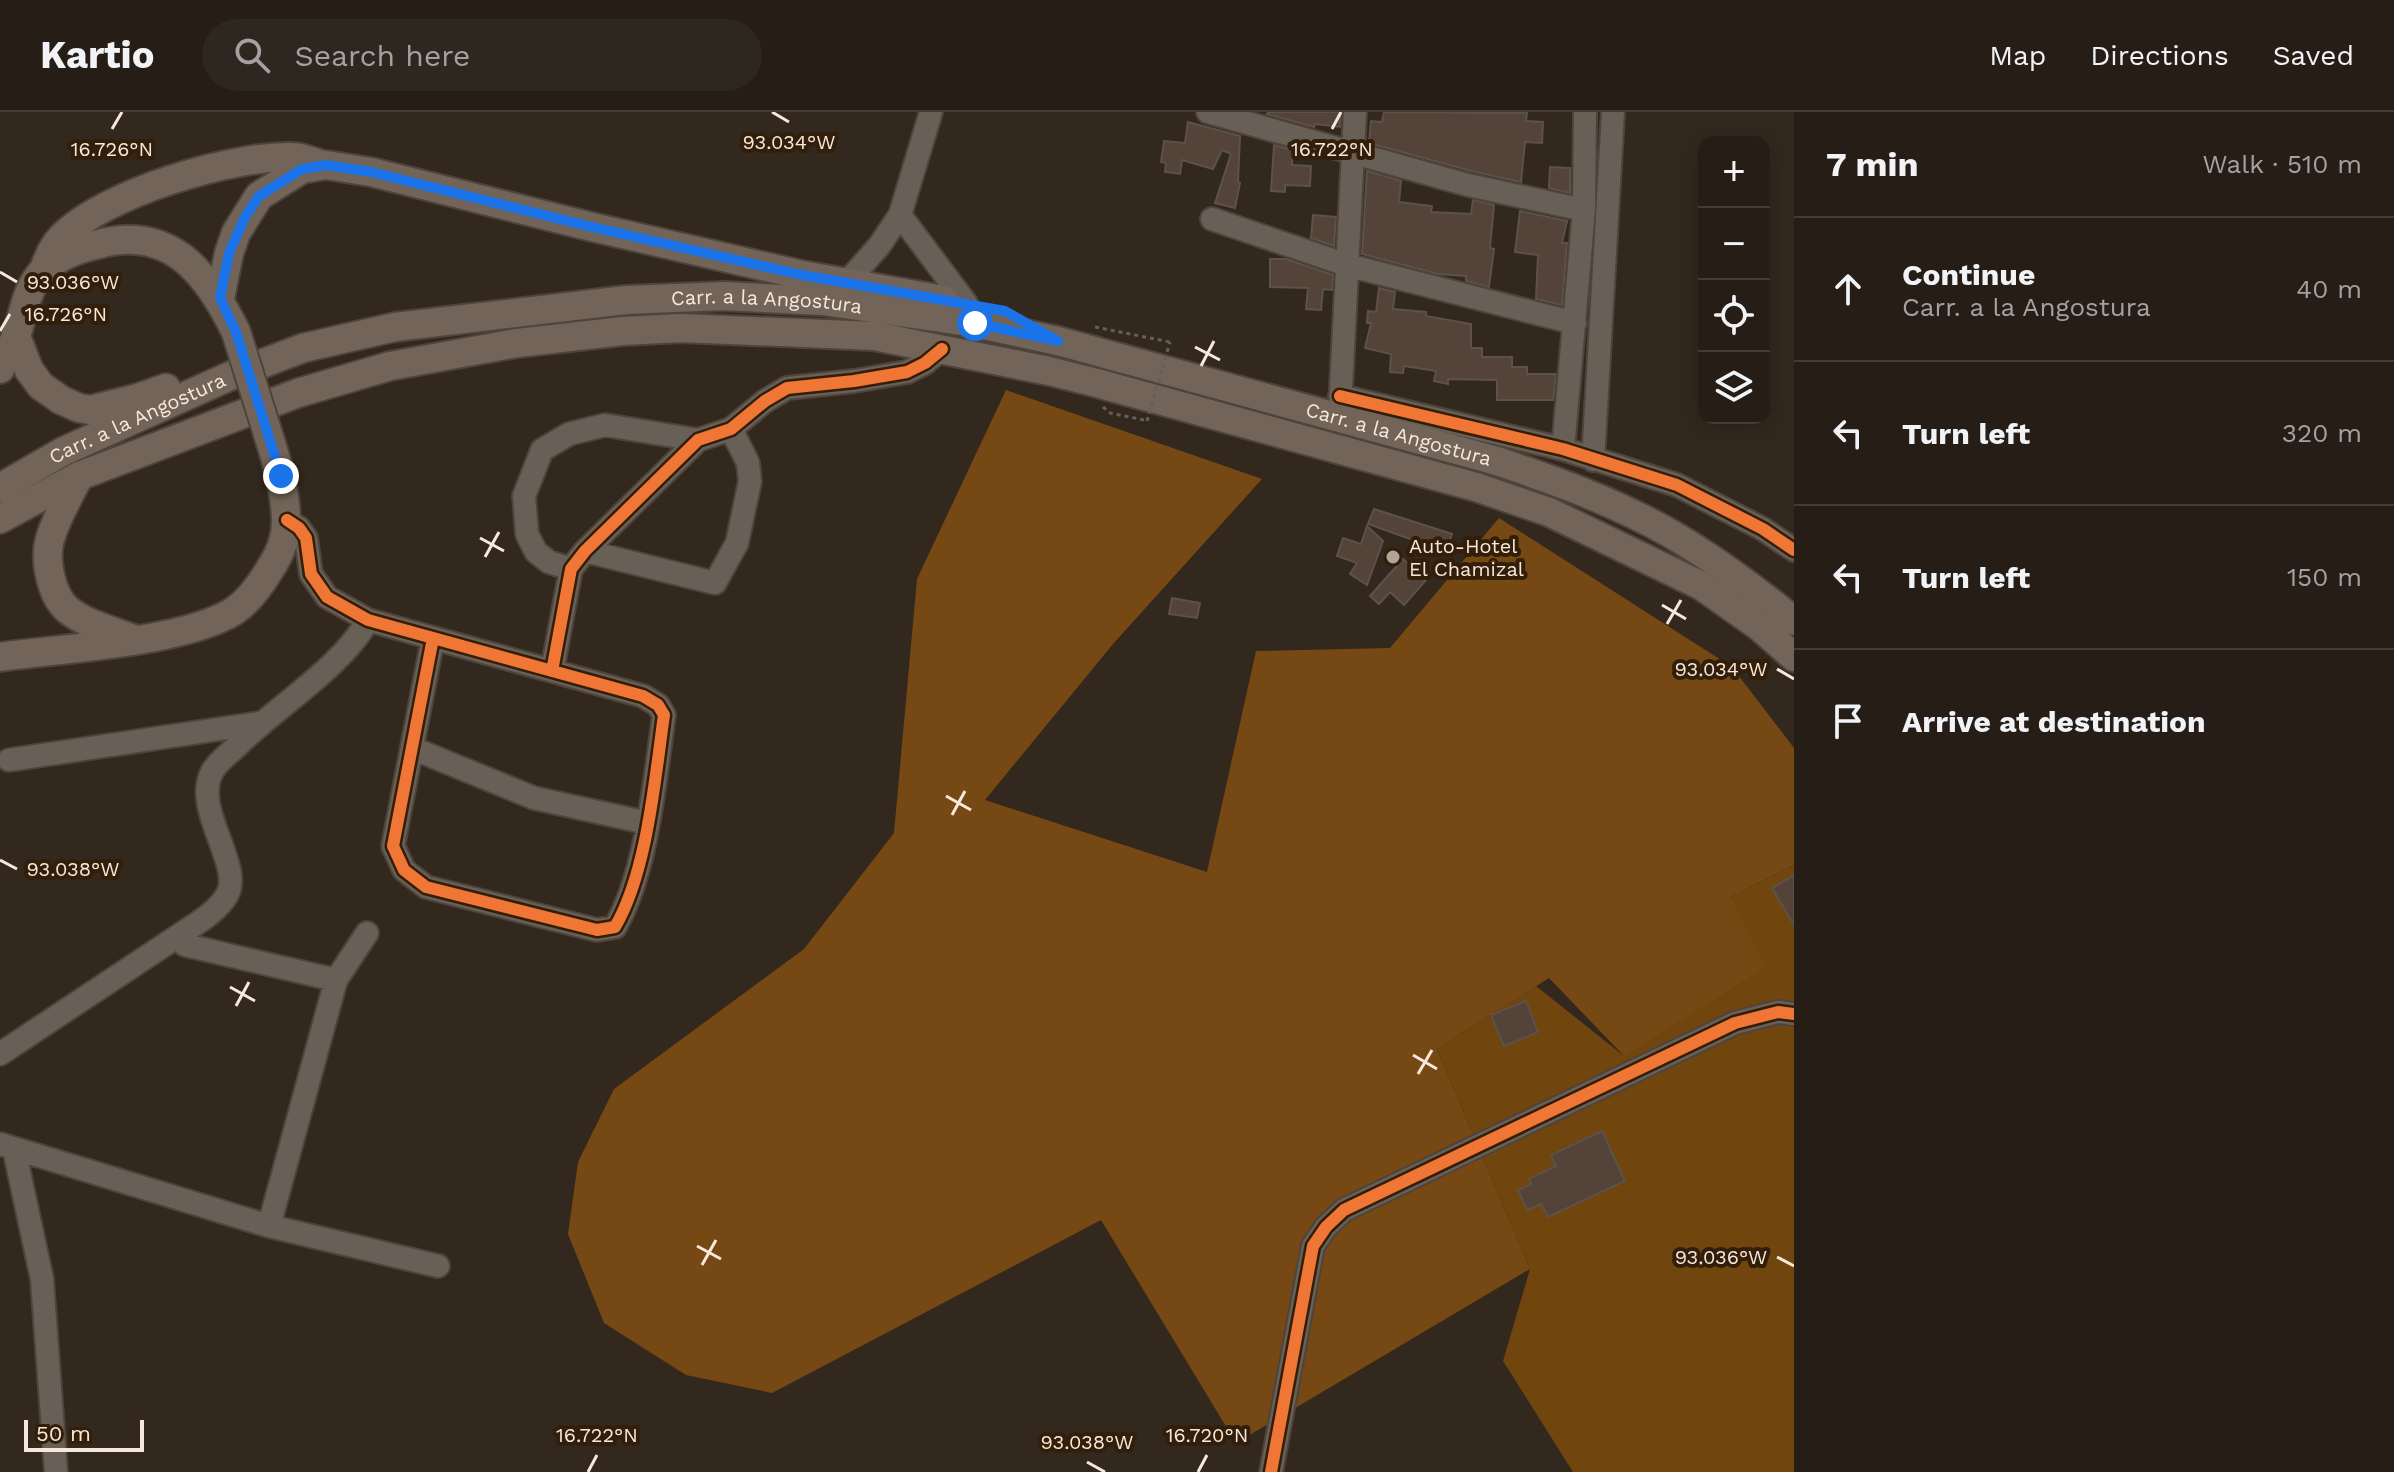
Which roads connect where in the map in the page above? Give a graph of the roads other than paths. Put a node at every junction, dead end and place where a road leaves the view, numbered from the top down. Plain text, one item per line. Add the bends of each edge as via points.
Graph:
1 (931, 112) edge
2 (1208, 112) edge
3 (1355, 112) edge
4 (1585, 112) edge
5 (1613, 112) edge
6 (1353, 154) junction
7 (326, 165) junction
8 (1584, 210) junction
9 (900, 215) junction
10 (1212, 219) dead end
11 (1347, 265) junction
12 (44, 269) junction
13 (847, 282) junction
14 (220, 298) junction
15 (966, 303) junction
16 (1575, 323) junction
17 (16, 336) junction
18 (1058, 341) junction
19 (942, 349) junction
20 (0, 369) edge
21 (230, 376) junction
22 (1340, 406) junction
23 (731, 429) junction
24 (698, 440) junction
25 (1563, 449) junction
26 (1593, 460) junction
27 (79, 476) junction
28 (0, 488) edge
29 (0, 519) edge
30 (287, 520) junction
31 (1794, 550) edge
32 (585, 551) junction
33 (571, 569) junction
34 (368, 620) junction
35 (1794, 621) edge
36 (433, 638) junction
37 (136, 639) junction
38 (0, 657) edge
39 (1794, 657) edge
40 (552, 671) junction
41 (260, 723) junction
42 (412, 748) junction
43 (9, 760) dead end
44 (648, 823) junction
45 (367, 933) dead end
46 (181, 934) junction
47 (336, 980) junction
48 (1794, 1014) edge
49 (0, 1054) edge
50 (7, 1146) edge
51 (269, 1226) junction
52 (438, 1266) dead end
53 (56, 1472) edge
54 (1271, 1472) edge

1 - 9 street
2 - 6 street
3 - 6 street
4 - 8 street
5 - 26 street
6 - 8 street
6 - 11 street
7 - 12 main road via 296,157 245,160 133,194 63,235
7 - 13 main road
7 - 14 main road via 302,169 259,196 236,233
8 - 16 street
9 - 13 street
9 - 15 street
10 - 11 street
11 - 16 street
11 - 22 street
12 - 14 main road via 89,246 136,239 187,259
12 - 17 main road via 20,315
13 - 15 main road
14 - 30 main road, bridge via 236,332 281,476
15 - 18 main road via 1005,311
16 - 25 street
17 - 20 main road
17 - 21 main road via 41,386 90,410 200,375
18 - 21 main road, Carr. a la Angostura via 851,305 724,296 626,300 395,327 303,348
18 - 22 main road, Carr. a la Angostura
19 - 23 street via 907,372 787,388
19 - 27 main road, Carr. a la Angostura via 874,336 681,328 517,343 390,366 311,389
19 - 39 main road, Carr. a la Angostura via 1164,401 1549,512 1702,586
21 - 28 main road, Carr. a la Angostura via 64,451
22 - 25 street
22 - 35 main road, Carr. a la Angostura via 1566,484 1637,515 1691,546
23 - 24 street
23 - 32 street via 748,463 750,481 737,543 715,583
24 - 32 street
24 - 33 street via 605,425 569,434 542,450 524,496 527,534 536,552
25 - 26 street
26 - 31 street via 1677,485
27 - 29 main road, Carr. a la Angostura
27 - 37 main road via 49,541 54,587 65,608 89,623
30 - 34 street via 306,538 311,574 327,597
30 - 37 main road via 277,559 259,587 234,610 193,628
32 - 33 street
33 - 40 street
34 - 36 street
34 - 41 street via 357,640
36 - 40 street
36 - 42 street
37 - 38 main road
40 - 44 street via 658,705 664,715
41 - 43 street
41 - 46 street via 213,770 206,787 230,876 229,892 218,908
42 - 44 street via 534,798
42 - 44 street via 393,846 404,870 426,887 597,930 615,927 626,908
45 - 47 street
46 - 47 street via 185,945
46 - 49 street
47 - 51 street
48 - 54 street via 1778,1012 1735,1023 1344,1210 1313,1246
50 - 51 street
50 - 53 street via 42,1279
51 - 52 street

